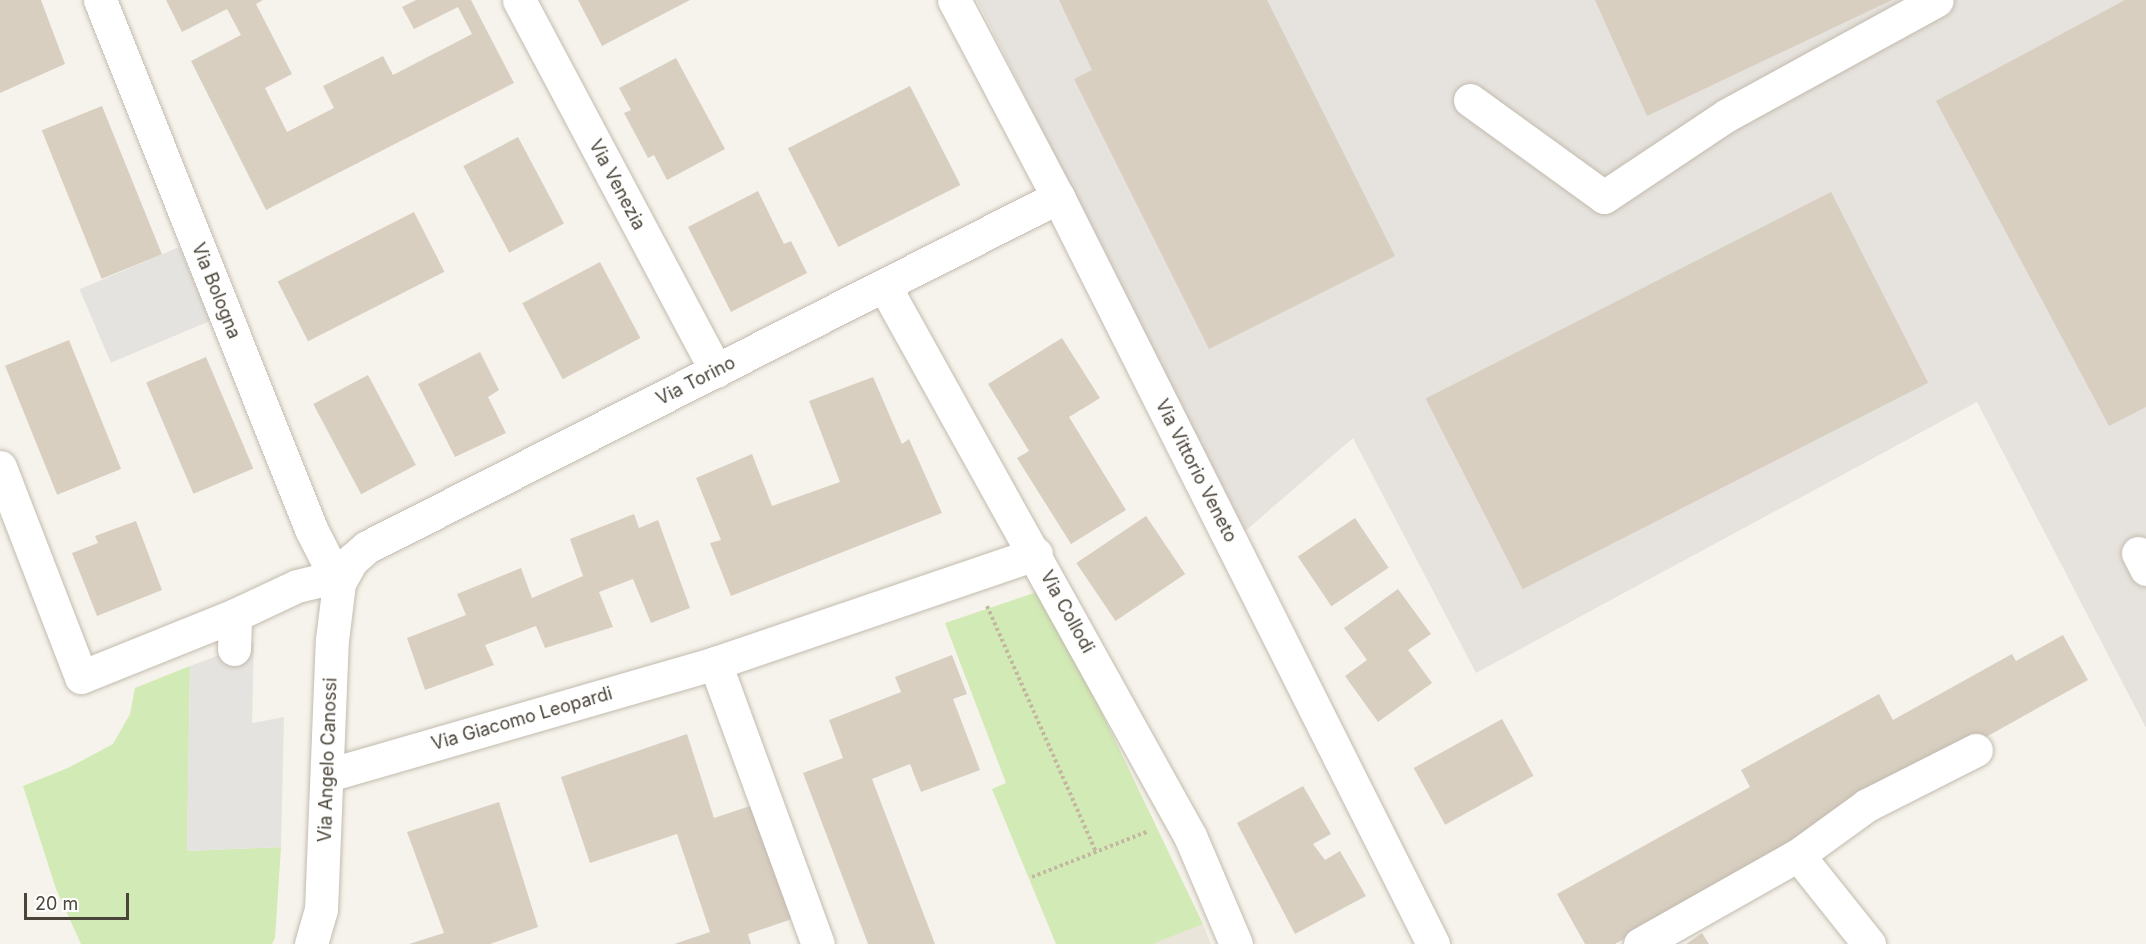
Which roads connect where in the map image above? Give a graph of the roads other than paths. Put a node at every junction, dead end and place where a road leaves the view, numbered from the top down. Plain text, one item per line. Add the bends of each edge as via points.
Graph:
1 (100, 0) edge
2 (519, 0) edge
3 (954, 0) edge
4 (1937, 0) edge
5 (1470, 100) dead end
6 (1058, 197) junction
7 (885, 286) junction
8 (716, 371) junction
9 (0, 467) edge
10 (1035, 554) junction
11 (342, 575) junction
12 (235, 615) junction
13 (234, 650) dead end
14 (715, 663) junction
15 (1976, 750) dead end
16 (328, 775) junction
17 (1798, 855) junction
18 (311, 944) edge
19 (818, 944) edge
20 (1236, 944) edge
21 (1433, 944) edge
22 (1640, 944) edge
23 (1869, 944) edge

1 - 11 street, Via Bologna via 311,529 329,564
2 - 8 street, Via Venezia
3 - 6 street, Via Vittorio Veneto
4 - 5 street via 1727,115 1604,197
6 - 7 street, Via Torino
6 - 21 street, Via Vittorio Veneto
7 - 8 street, Via Torino
7 - 10 street, Via Collodi
8 - 11 street, Via Torino via 367,547
9 - 12 street via 81,677
10 - 14 street, Via Giacomo Leopardi
10 - 20 street, Via Collodi via 1190,836
11 - 12 street via 297,586
11 - 16 street, Via Angelo Canossi via 332,640
12 - 13 street
14 - 16 street, Via Giacomo Leopardi
14 - 19 street
15 - 17 street via 1867,805
16 - 18 street, Via Angelo Canossi via 321,910
17 - 22 street
17 - 23 street

